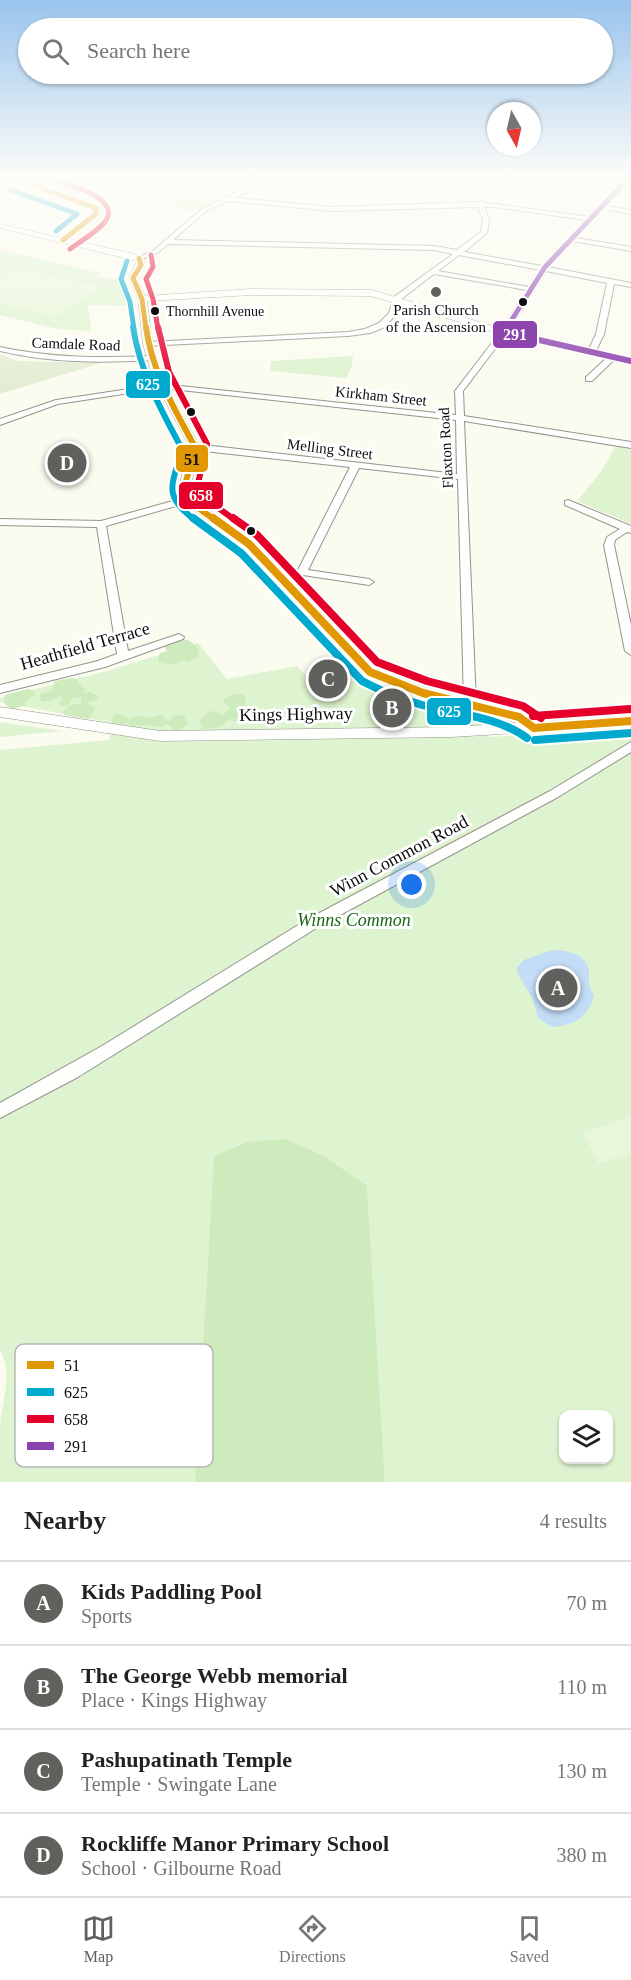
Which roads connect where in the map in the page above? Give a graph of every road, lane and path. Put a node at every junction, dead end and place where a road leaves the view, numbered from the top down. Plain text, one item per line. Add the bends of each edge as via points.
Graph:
1 (97, 248) edge
2 (160, 248) edge
3 (434, 248) edge
4 (464, 248) edge
5 (563, 248) edge
6 (459, 252) junction
7 (139, 258) junction
8 (544, 269) junction
9 (434, 273) junction
10 (611, 282) junction
11 (631, 285) edge
12 (531, 289) junction
13 (142, 299) junction
14 (398, 299) junction
15 (504, 332) junction
16 (148, 344) junction
17 (0, 349) edge
18 (592, 351) junction
19 (614, 356) junction
20 (152, 358) junction
21 (631, 361) edge
22 (589, 380) dead end
23 (162, 386) junction
24 (459, 419) junction
25 (0, 422) edge
26 (631, 446) edge
27 (195, 447) junction
28 (356, 465) junction
29 (462, 477) junction
30 (187, 500) junction
31 (568, 503) dead end
32 (0, 522) edge
33 (101, 524) junction
34 (629, 529) edge
35 (302, 572) junction
36 (283, 580) junction
37 (369, 582) dead end
38 (179, 637) dead end
39 (631, 651) edge
40 (123, 655) junction
41 (0, 689) edge
42 (470, 703) junction
43 (0, 712) edge
44 (631, 721) edge
45 (534, 728) junction
46 (631, 746) edge
47 (0, 1111) edge

1 - 7 street
2 - 7 street
3 - 6 street
4 - 6 street
5 - 8 street, Flaxton Road
6 - 8 street
6 - 9 street
7 - 13 street via 141,265 133,278
8 - 10 street
8 - 12 street, Flaxton Road
9 - 12 street
9 - 14 street
10 - 11 street
10 - 18 street via 600,334
12 - 15 street, Flaxton Road
13 - 14 street via 251,292 365,292
13 - 16 street
14 - 15 street
14 - 16 street via 382,325 358,333
15 - 18 street
15 - 24 street, Flaxton Road via 459,391
16 - 20 street
17 - 20 street, Camdale Road via 53,359
18 - 19 street
19 - 21 street
19 - 22 street
20 - 23 street
23 - 24 street, Kirkham Street
23 - 25 street, Kirkham Street via 56,402
23 - 27 street
24 - 26 street, Kirkham Street via 524,426
24 - 29 street, Flaxton Road
27 - 28 street, Melling Street
27 - 30 street via 183,493
28 - 29 street, Melling Street
28 - 35 street
29 - 42 street, Flaxton Road
30 - 33 street
30 - 36 street via 249,544
31 - 34 street
32 - 33 street
33 - 40 street
34 - 39 street via 610,539 609,544
35 - 36 street
35 - 37 street
36 - 42 street via 370,672 393,683
38 - 40 street, Heathfield Terrace
40 - 41 street, Heathfield Terrace
42 - 45 street via 519,717
43 - 45 street, Kings Highway via 160,736
44 - 45 street, Kings Highway
46 - 47 street, Winn Common Road via 555,794 289,937 122,1044

